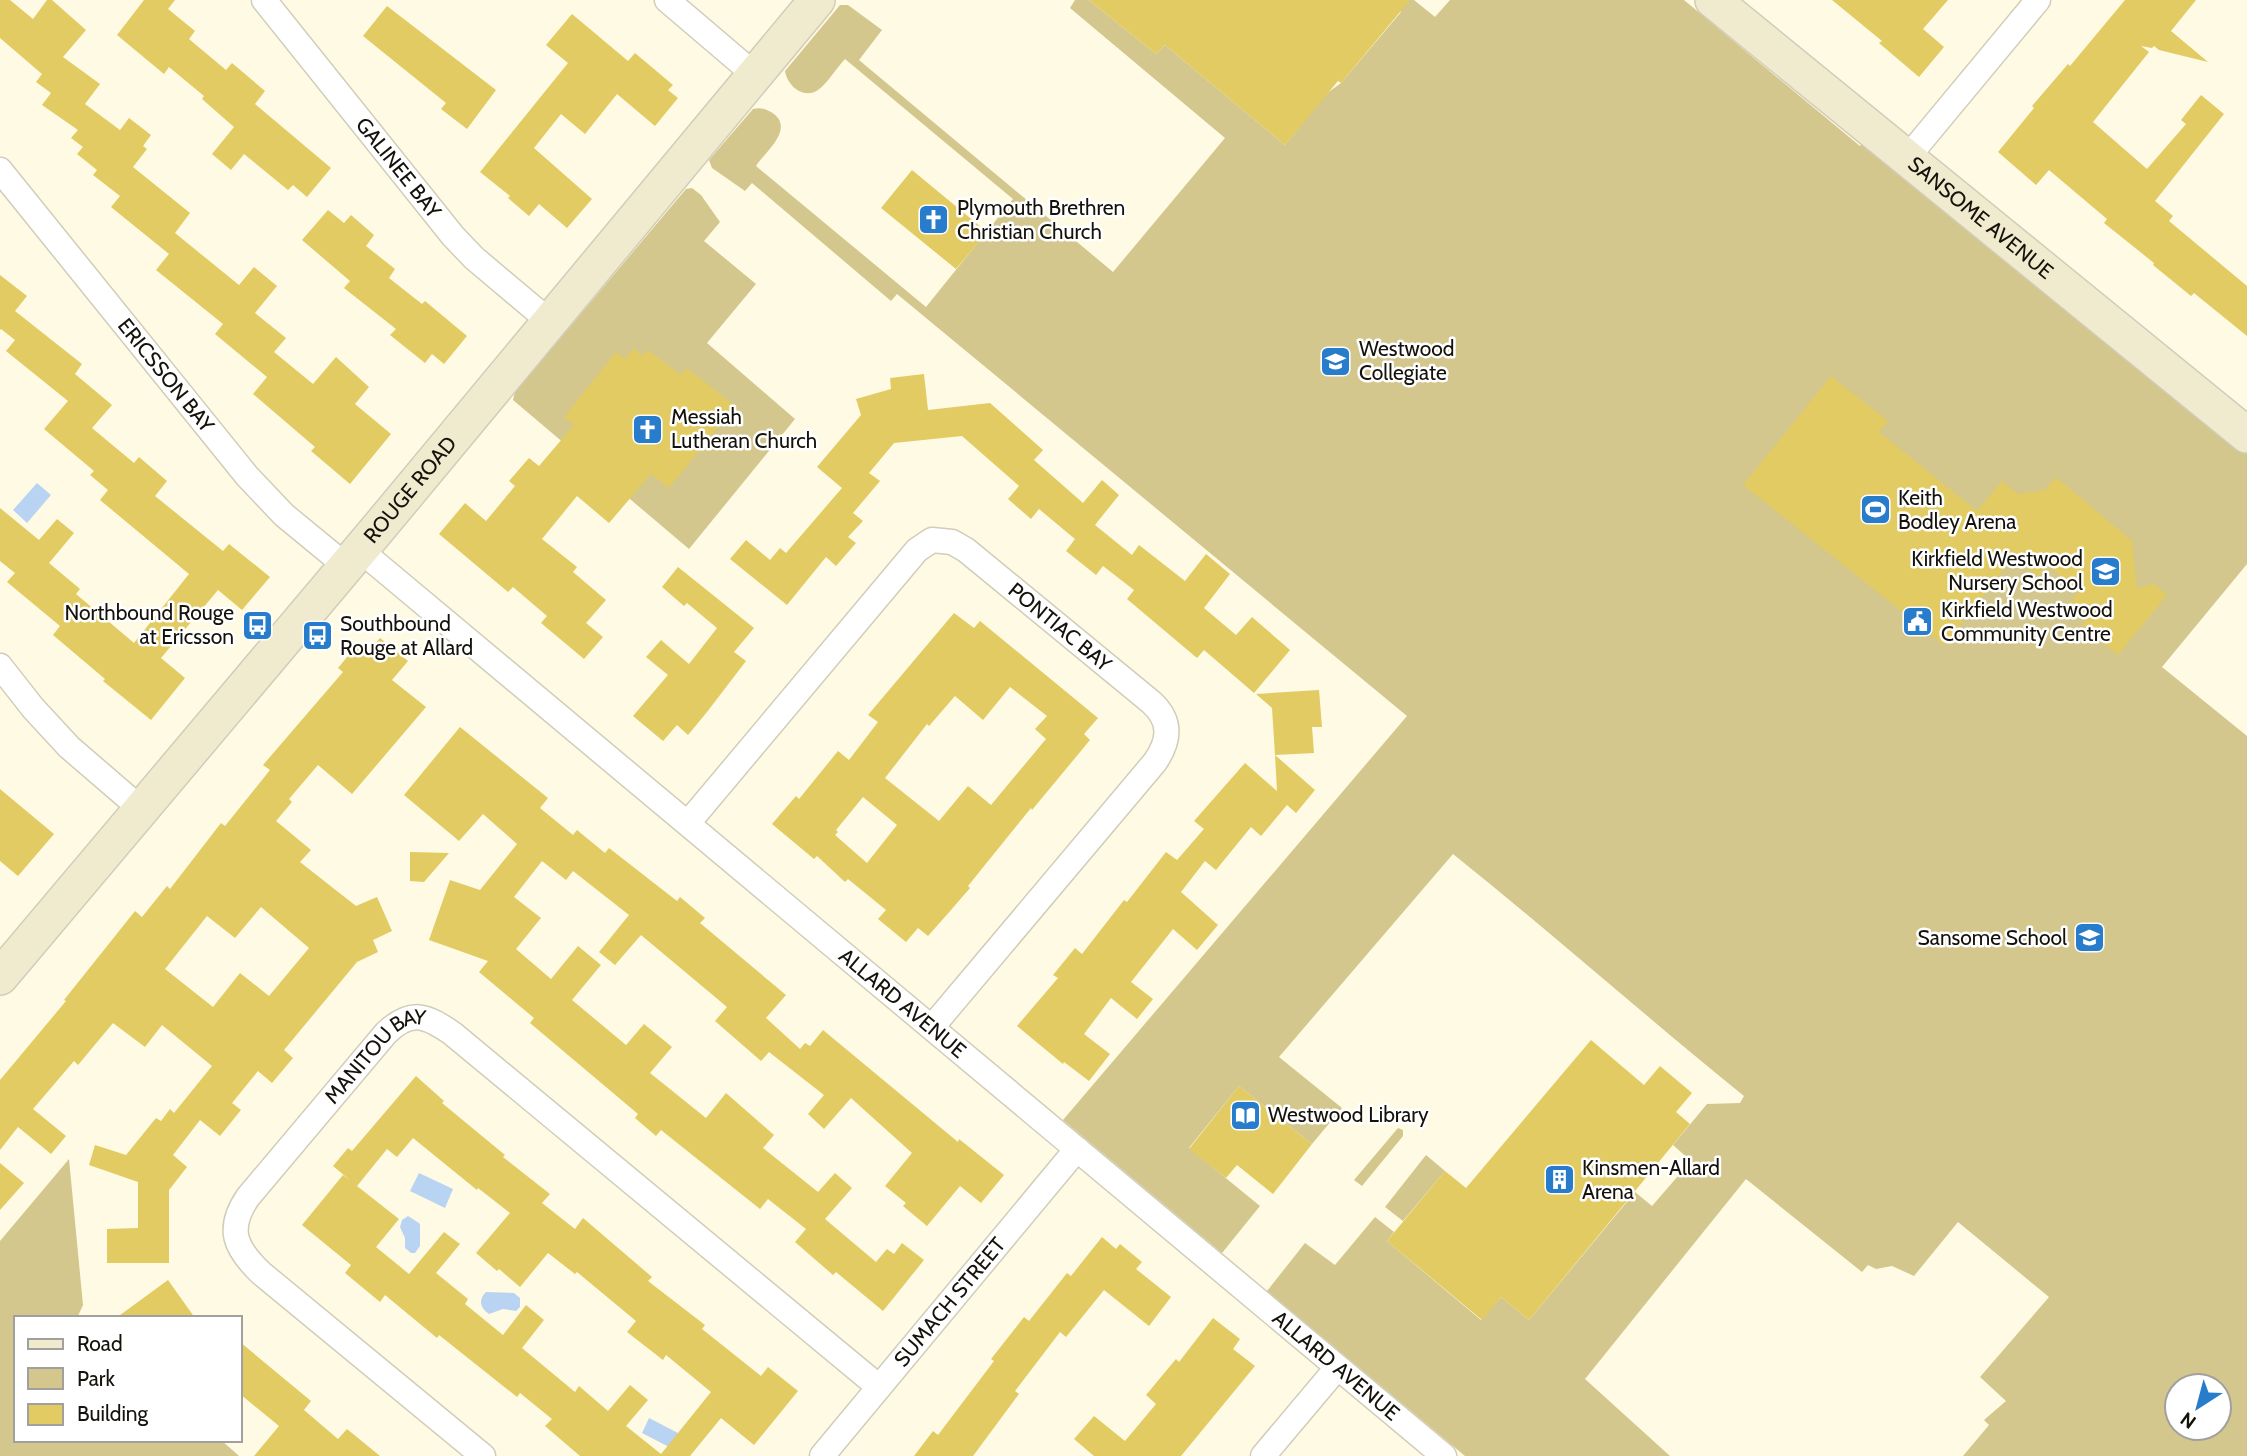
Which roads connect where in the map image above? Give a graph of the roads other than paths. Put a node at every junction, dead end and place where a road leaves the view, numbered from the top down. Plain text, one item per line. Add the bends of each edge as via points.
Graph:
1 (264, 0) edge
2 (667, 0) edge
3 (817, 0) edge
4 (1713, 0) edge
5 (2038, 0) edge
6 (755, 75) junction
7 (1907, 158) junction
8 (0, 170) edge
9 (550, 322) junction
10 (2247, 435) edge
11 (353, 558) junction
12 (0, 666) edge
13 (141, 809) junction
14 (688, 823) junction
15 (0, 977) edge
16 (932, 1027) junction
17 (1077, 1149) junction
18 (1337, 1368) junction
19 (880, 1387) junction
20 (483, 1456) edge
21 (822, 1456) edge
22 (1263, 1456) edge
23 (1444, 1456) edge

1 - 9 street, GALINEE BAY via 453,236
2 - 6 street
3 - 6 street, ROUGE ROAD
4 - 7 street, SANSOME AVENUE
5 - 7 street
6 - 9 street, ROUGE ROAD
7 - 10 street, SANSOME AVENUE
8 - 11 street, ERICSSON BAY via 253,483 284,514
9 - 11 street, ROUGE ROAD
11 - 13 street, ROUGE ROAD
11 - 14 street, ALLARD AVENUE
12 - 13 street via 69,747
13 - 15 street, ROUGE ROAD
14 - 16 street, ALLARD AVENUE
14 - 16 street, PONTIAC BAY via 917,550 932,540 952,542 966,550 1151,702 1167,732 1155,762
16 - 17 street, ALLARD AVENUE
17 - 18 street, ALLARD AVENUE
17 - 19 street, SUMACH STREET
18 - 22 street
18 - 23 street, ALLARD AVENUE
19 - 20 street, MANITOU BAY via 453,1034 430,1020 413,1017 386,1033 248,1197 237,1217 236,1239 261,1273
19 - 21 street, SUMACH STREET

